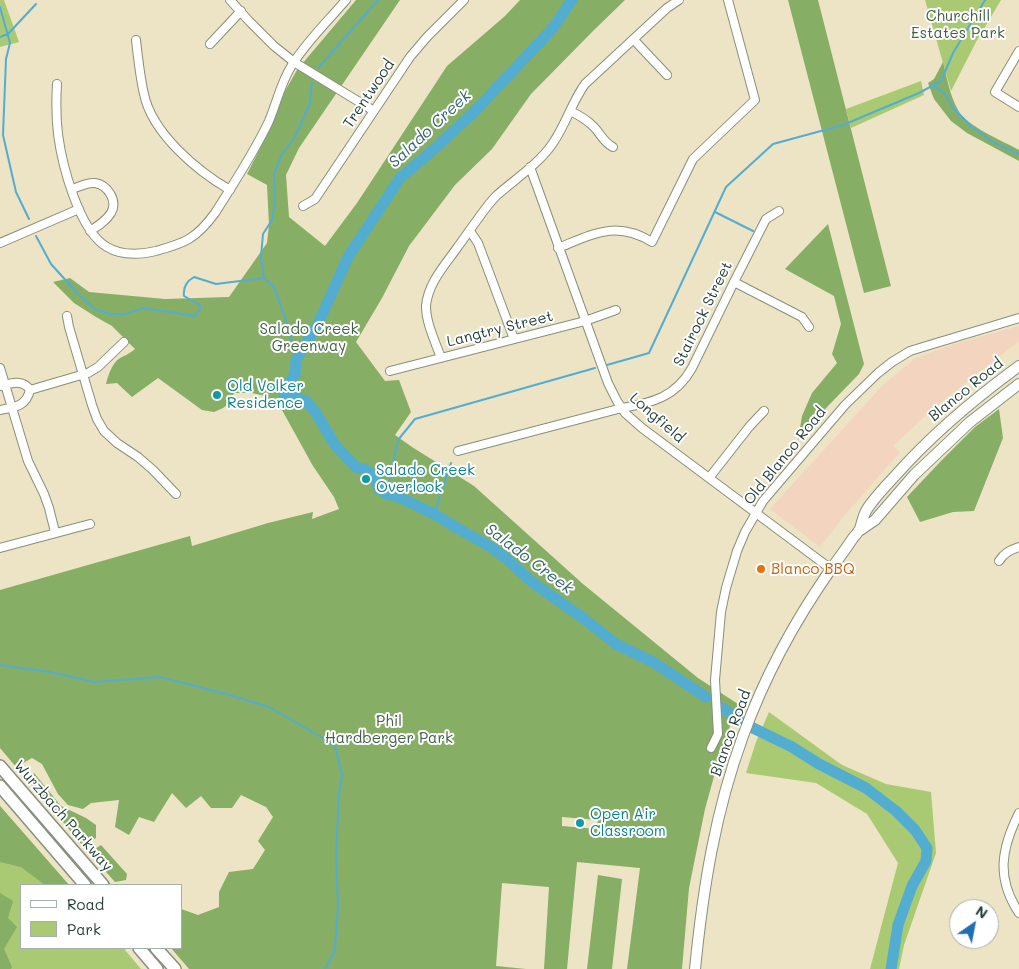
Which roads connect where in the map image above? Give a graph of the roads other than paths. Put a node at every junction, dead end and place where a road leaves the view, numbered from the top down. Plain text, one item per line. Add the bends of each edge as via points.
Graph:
1 (230, 0) edge
2 (464, 0) edge
3 (679, 0) edge
4 (728, 0) edge
5 (344, 1) edge
6 (241, 11) junction
7 (136, 40) dead end
8 (634, 40) junction
9 (210, 44) dead end
10 (1019, 51) edge
11 (294, 62) junction
12 (666, 76) dead end
13 (57, 84) dead end
14 (1019, 107) edge
15 (570, 110) junction
16 (374, 111) junction
17 (613, 147) dead end
18 (530, 168) junction
19 (72, 189) junction
20 (230, 190) junction
21 (303, 206) dead end
22 (79, 209) junction
23 (779, 211) dead end
24 (90, 231) junction
25 (470, 231) junction
26 (0, 243) edge
27 (558, 248) junction
28 (734, 282) junction
29 (616, 310) dead end
30 (67, 316) dead end
31 (1019, 318) edge
32 (585, 321) junction
33 (809, 327) dead end
34 (514, 340) junction
35 (124, 342) dead end
36 (441, 358) junction
37 (1019, 366) edge
38 (0, 368) edge
39 (390, 371) dead end
40 (82, 375) junction
41 (1019, 384) edge
42 (2, 385) edge
43 (30, 390) junction
44 (11, 407) junction
45 (622, 408) junction
46 (0, 410) edge
47 (764, 411) dead end
48 (458, 451) dead end
49 (709, 478) junction
50 (176, 494) dead end
51 (755, 513) junction
52 (90, 524) dead end
53 (859, 531) junction
54 (56, 532) junction
55 (1019, 547) edge
56 (0, 548) edge
57 (999, 561) dead end
58 (831, 569) junction
59 (711, 748) dead end
60 (0, 766) edge
61 (0, 786) edge
62 (1019, 814) edge
63 (84, 884) edge
64 (102, 884) edge
65 (1019, 913) edge
66 (140, 949) edge
67 (157, 949) edge
68 (157, 969) edge
69 (175, 969) edge
70 (696, 969) edge

1 - 6 street
2 - 16 street, Trentwood via 418,47
3 - 8 street
4 - 27 street via 756,100 693,159 652,242 620,230 594,234
5 - 11 street
6 - 9 street
6 - 11 street
7 - 20 street via 144,95 155,123 184,156
8 - 12 street
8 - 15 street via 589,80
10 - 14 street via 995,92
11 - 16 street
11 - 20 street via 262,134
13 - 19 street via 58,135
15 - 17 street via 588,122
15 - 18 street via 546,153
16 - 21 street, Trentwood via 315,199
18 - 25 street via 496,196
18 - 27 street, Longfield
19 - 22 street
19 - 24 street via 95,183 106,189 112,199 111,214
20 - 24 street via 206,225 178,245 143,254 122,253 108,248
22 - 24 street
22 - 26 street
23 - 28 street, Stairock Street via 766,219
25 - 34 street via 478,243
25 - 36 street via 428,295 427,317
27 - 32 street, Longfield
28 - 33 street via 802,317
28 - 45 street, Stairock Street via 681,384 660,399
29 - 32 street, Langtry Street
30 - 40 street
31 - 51 street, Old Blanco Road via 910,351 892,362 835,417
32 - 34 street, Langtry Street
32 - 45 street, Longfield via 608,383
34 - 36 street, Langtry Street
35 - 40 street via 98,367
36 - 39 street, Langtry Street
37 - 53 main road, Blanco Road via 960,411 910,458 865,512
38 - 42 street
40 - 43 street
40 - 50 street via 104,431 154,470
41 - 53 main road, Blanco Road via 970,422 914,475 875,520
42 - 43 street via 22,383
42 - 44 street
43 - 44 street via 24,402
44 - 46 street
44 - 54 street
45 - 48 street, Stairock Street
45 - 49 street, Longfield via 642,428
47 - 49 street
49 - 51 street, Longfield
51 - 58 street, Longfield
51 - 59 street, Old Blanco Road via 738,551 721,612 715,680 718,734
52 - 54 street
53 - 58 main road, Blanco Road
54 - 56 street
55 - 57 street via 1002,555
58 - 70 main road, Blanco Road via 794,628 743,737 712,844
60 - 64 highway, Wurzbach Parkway
61 - 63 highway, Wurzbach Parkway
62 - 65 street via 1008,837 1004,862 1007,889
66 - 68 highway
67 - 69 highway

